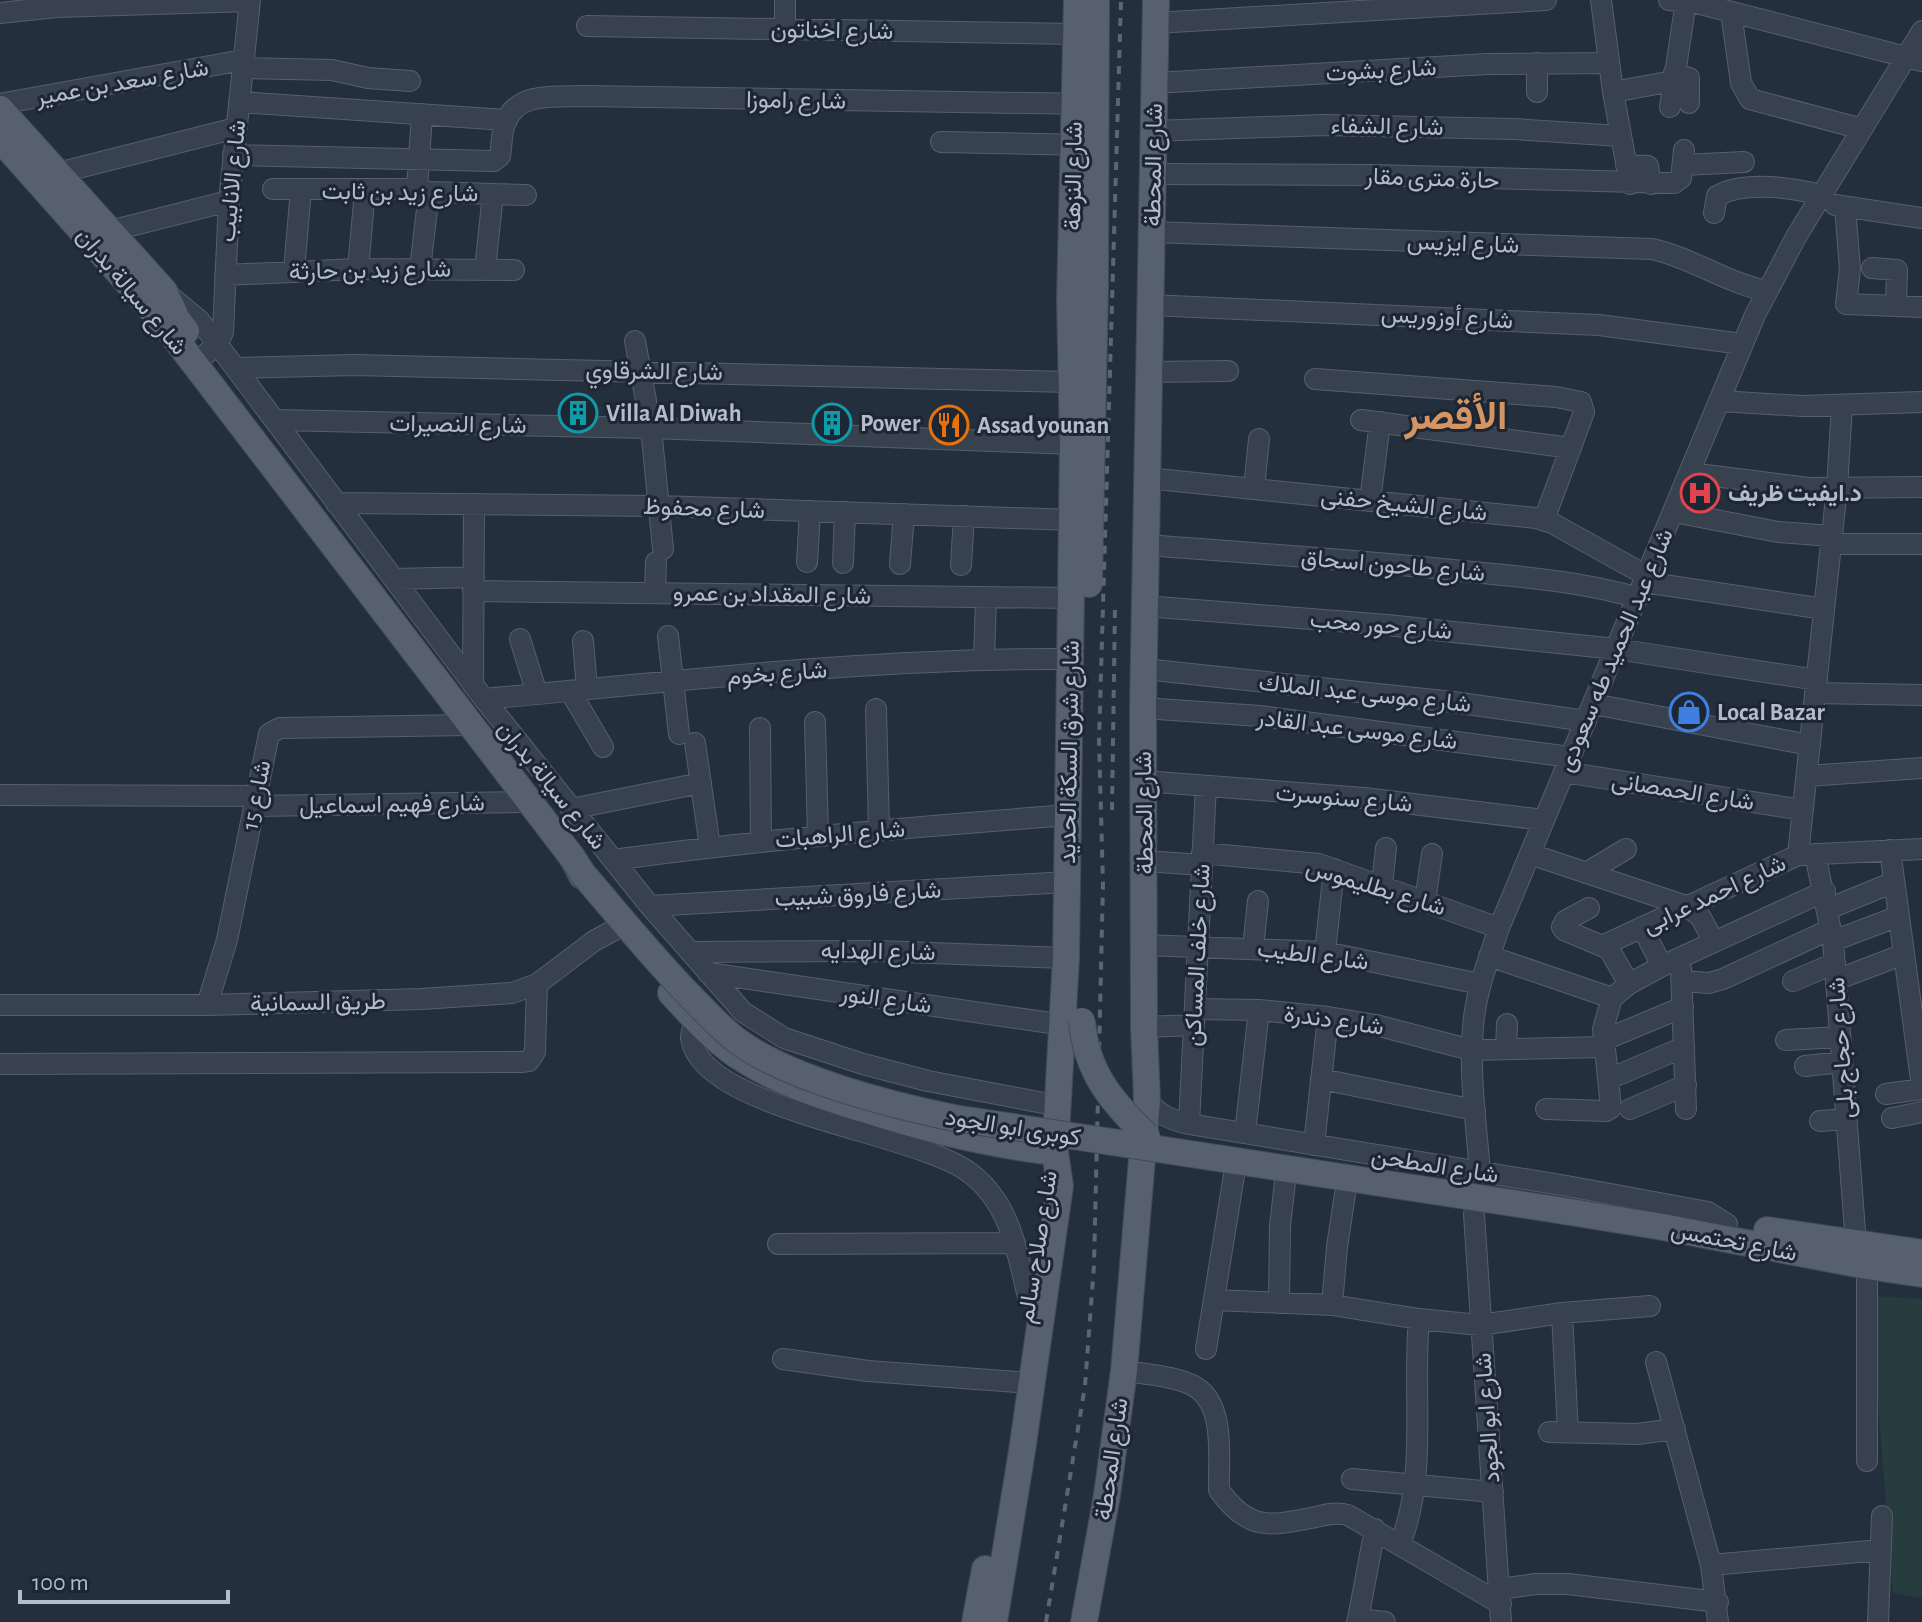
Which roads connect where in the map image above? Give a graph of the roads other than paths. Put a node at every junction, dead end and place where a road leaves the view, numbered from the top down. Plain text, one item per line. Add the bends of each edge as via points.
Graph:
1 (250, 0) edge
2 (785, 0) edge
3 (1077, 0) edge
4 (1096, 0) edge
5 (1546, 0) edge
6 (1601, 0) edge
7 (1669, 0) edge
8 (1691, 1) edge
9 (1156, 12) edge
10 (1731, 12) junction
11 (0, 13) edge
12 (587, 26) dead end
13 (785, 29) junction
14 (1922, 31) edge
15 (1076, 34) junction
16 (1915, 59) edge
17 (1537, 63) junction
18 (1608, 63) junction
19 (243, 64) junction
20 (1674, 77) junction
21 (410, 81) dead end
22 (1154, 83) junction
23 (1537, 92) dead end
24 (1613, 92) junction
25 (239, 102) junction
26 (1085, 104) junction
27 (1679, 105) dead end
28 (0, 106) edge
29 (422, 114) junction
30 (506, 120) junction
31 (236, 128) junction
32 (1862, 129) junction
33 (1153, 131) junction
34 (1621, 136) junction
35 (12, 142) edge
36 (941, 142) dead end
37 (1084, 146) junction
38 (233, 155) junction
39 (419, 159) junction
40 (1744, 162) dead end
41 (58, 173) junction
42 (1153, 174) junction
43 (1628, 174) junction
44 (273, 189) dead end
45 (301, 189) junction
46 (365, 191) junction
47 (423, 191) junction
48 (493, 194) junction
49 (526, 195) dead end
50 (1819, 198) junction
51 (229, 201) junction
52 (1845, 207) junction
53 (1714, 213) dead end
54 (1922, 218) edge
55 (110, 231) junction
56 (1151, 232) junction
57 (1872, 268) dead end
58 (358, 269) junction
59 (420, 269) junction
60 (485, 269) junction
61 (514, 270) dead end
62 (294, 271) junction
63 (225, 275) junction
64 (1095, 287) junction
65 (1767, 291) junction
66 (1150, 305) junction
67 (1896, 306) junction
68 (1922, 307) edge
69 (635, 341) dead end
70 (1742, 344) junction
71 (211, 349) junction
72 (1070, 352) junction
73 (236, 368) junction
74 (641, 370) junction
75 (1228, 371) dead end
76 (1149, 372) junction
77 (1315, 379) dead end
78 (1071, 382) junction
79 (1720, 401) junction
80 (1922, 402) edge
81 (1842, 406) junction
82 (275, 420) junction
83 (651, 428) junction
84 (1259, 439) dead end
85 (1073, 444) junction
86 (1571, 448) junction
87 (1690, 473) junction
88 (1147, 478) junction
89 (1922, 487) edge
90 (1254, 488) junction
91 (1837, 488) junction
92 (1370, 501) junction
93 (336, 503) junction
94 (474, 504) junction
95 (660, 506) junction
96 (810, 511) junction
97 (845, 512) junction
98 (1674, 512) junction
99 (904, 514) junction
100 (964, 516) junction
101 (1072, 520) junction
102 (1544, 520) junction
103 (1831, 540) junction
104 (1922, 544) edge
105 (1146, 545) junction
106 (807, 562) dead end
107 (843, 563) dead end
108 (900, 564) dead end
109 (961, 565) dead end
110 (394, 579) junction
111 (474, 584) junction
112 (1643, 585) junction
113 (655, 593) junction
114 (986, 597) junction
115 (1071, 598) junction
116 (1145, 606) junction
117 (1824, 609) junction
118 (668, 636) dead end
119 (520, 639) dead end
120 (583, 641) dead end
121 (1616, 649) junction
122 (984, 659) junction
123 (1070, 659) junction
124 (1144, 669) junction
125 (673, 680) junction
126 (1816, 686) junction
127 (579, 690) junction
128 (479, 692) junction
129 (537, 694) junction
130 (1922, 695) edge
131 (1143, 708) junction
132 (876, 709) dead end
133 (1589, 712) junction
134 (815, 722) dead end
135 (468, 725) junction
136 (760, 728) dead end
137 (1810, 745) junction
138 (603, 747) dead end
139 (1567, 765) junction
140 (1922, 768) edge
141 (1807, 776) junction
142 (1144, 781) junction
143 (701, 783) junction
144 (1206, 786) junction
145 (0, 795) edge
146 (256, 801) junction
147 (529, 802) junction
148 (571, 809) junction
149 (1803, 810) junction
150 (1068, 815) junction
151 (1544, 820) junction
152 (879, 830) junction
153 (818, 836) junction
154 (761, 842) junction
155 (710, 847) junction
156 (1386, 848) dead end
157 (1626, 849) dead end
158 (1922, 849) edge
159 (574, 850) junction
160 (1890, 850) junction
161 (1432, 854) dead end
162 (1530, 854) junction
163 (1807, 854) junction
164 (1202, 859) junction
165 (613, 860) junction
166 (1146, 861) junction
167 (1334, 869) junction
168 (1586, 873) junction
169 (1067, 882) junction
170 (1894, 882) junction
171 (1382, 885) junction
172 (1258, 901) dead end
173 (1425, 901) junction
174 (650, 906) junction
175 (1686, 906) junction
176 (1589, 908) dead end
177 (1899, 916) junction
178 (1829, 917) junction
179 (1642, 927) junction
180 (1499, 928) junction
181 (616, 929) junction
182 (1742, 929) junction
183 (1714, 942) junction
184 (1145, 945) junction
185 (1198, 945) junction
186 (1604, 945) junction
187 (1253, 948) junction
188 (690, 952) junction
189 (1325, 952) junction
190 (1904, 954) junction
191 (1489, 956) junction
192 (1681, 957) junction
193 (1066, 958) junction
194 (1759, 962) junction
195 (1662, 966) junction
196 (1835, 972) junction
197 (708, 973) junction
198 (1682, 981) junction
199 (1793, 981) dead end
200 (537, 984) junction
201 (1480, 984) junction
202 (1629, 984) junction
203 (1612, 998) junction
204 (0, 1005) edge
205 (207, 1005) junction
206 (1683, 1007) junction
207 (1259, 1010) junction
208 (1194, 1017) junction
209 (1328, 1017) junction
210 (695, 1020) junction
211 (1073, 1023) junction
212 (1507, 1024) dead end
213 (1144, 1027) junction
214 (1840, 1037) junction
215 (1786, 1040) dead end
216 (1604, 1043) junction
217 (1684, 1047) junction
218 (1506, 1049) junction
219 (1471, 1050) junction
220 (1842, 1062) junction
221 (0, 1064) edge
222 (1805, 1066) dead end
223 (1321, 1079) junction
224 (1609, 1079) junction
225 (1686, 1085) junction
226 (1922, 1088) edge
227 (1886, 1094) dead end
228 (1147, 1100) junction
229 (1059, 1106) junction
230 (1546, 1109) dead end
231 (1630, 1109) dead end
232 (1686, 1109) dead end
233 (1475, 1110) junction
234 (1922, 1112) edge
235 (1892, 1118) dead end
236 (1847, 1119) junction
237 (1820, 1121) dead end
238 (1189, 1124) junction
239 (1245, 1133) junction
240 (1147, 1136) junction
241 (1314, 1145) junction
242 (1055, 1152) junction
243 (1480, 1172) junction
244 (1234, 1175) dead end
245 (1285, 1182) dead end
246 (1345, 1194) dead end
247 (1546, 1202) junction
248 (1474, 1214) dead end
249 (1727, 1224) junction
250 (1015, 1243) junction
251 (778, 1244) dead end
252 (1922, 1253) edge
253 (1862, 1255) junction
254 (1922, 1274) edge
255 (1028, 1297) junction
256 (1215, 1300) junction
257 (1279, 1303) junction
258 (1332, 1305) junction
259 (1650, 1306) dead end
260 (1562, 1313) junction
261 (1419, 1319) junction
262 (1480, 1325) junction
263 (1206, 1349) dead end
264 (783, 1359) dead end
265 (1656, 1362) dead end
266 (1124, 1371) junction
267 (1017, 1382) junction
268 (1675, 1429) junction
269 (1867, 1461) dead end
270 (1352, 1479) dead end
271 (1414, 1485) junction
272 (1493, 1492) junction
273 (1882, 1516) dead end
274 (1375, 1529) junction
275 (1400, 1544) junction
276 (1881, 1550) junction
277 (1711, 1565) junction
278 (1501, 1605) edge
279 (1718, 1612) edge
280 (1358, 1621) edge
281 (975, 1622) edge
282 (994, 1622) edge
283 (1084, 1622) edge
284 (1385, 1622) edge
285 (1878, 1622) edge

1 - 11 street
1 - 19 street, شارع الانابيب
2 - 13 street
3 - 15 main road, شارع النزهة
4 - 26 main road, شارع النزهة
5 - 9 street
6 - 18 street
7 - 8 street
8 - 10 street
8 - 20 street
9 - 22 main road, شارع المحطة
10 - 16 street
10 - 32 street via 1741,83 1750,99
12 - 13 street, شارع اخناتون
13 - 15 street, شارع اخناتون
14 - 16 street, شارع عبد الحميد طه سعودى
15 - 26 main road, شارع النزهة
16 - 32 street, شارع عبد الحميد طه سعودى
17 - 18 street, شارع بشوت
17 - 22 street, شارع بشوت
17 - 23 street
18 - 24 street
19 - 21 street, شارع سعد بن عمير
19 - 25 street, شارع الانابيب
19 - 28 street, شارع سعد بن عمير
20 - 24 street
20 - 27 street
22 - 33 main road, شارع المحطة
24 - 34 street
25 - 29 street
25 - 31 street, شارع الانابيب
26 - 30 street, شارع راموزا via 584,96 524,101
26 - 37 main road, شارع النزهة
28 - 35 main road, شارع سيالة بدران
29 - 30 street
29 - 39 street
30 - 39 street via 500,156 494,161
31 - 38 street, شارع الانابيب
31 - 41 street
32 - 50 street, شارع عبد الحميد طه سعودى
33 - 34 street, شارع الشفاء via 1444,119
33 - 42 main road, شارع المحطة
34 - 43 street
35 - 41 main road, شارع سيالة بدران
35 - 135 main road, شارع سيالة بدران via 161,320
36 - 37 street
37 - 64 main road, شارع النزهة
37 - 72 main road, شارع النزهة
38 - 39 street
38 - 51 street, شارع الانابيب
39 - 47 street
40 - 43 street via 1684,158 1678,182 1651,184 1648,166
41 - 55 main road, شارع سيالة بدران
42 - 43 street, حارة مترى مقار
42 - 56 main road, شارع المحطة
44 - 45 street, شارع زيد بن ثابت
45 - 46 street, شارع زيد بن ثابت
45 - 62 street
46 - 47 street, شارع زيد بن ثابت
46 - 58 street
47 - 48 street, شارع زيد بن ثابت
47 - 59 street
48 - 49 street, شارع زيد بن ثابت
48 - 60 street
50 - 52 street
50 - 53 street via 1783,188 1743,189 1717,196
50 - 65 street, شارع عبد الحميد طه سعودى
51 - 55 street
51 - 63 street, شارع الانابيب
52 - 54 street
52 - 67 street via 1850,269 1846,304
55 - 71 main road, شارع سيالة بدران via 164,291 177,319
56 - 65 street, شارع ايزيس via 1652,249
56 - 66 main road, شارع المحطة
57 - 67 street via 1897,270
58 - 59 street, شارع زيد بن حارثة
58 - 62 street, شارع زيد بن حارثة
59 - 60 street, شارع زيد بن حارثة
60 - 61 street, شارع زيد بن حارثة
62 - 63 street, شارع زيد بن حارثة
63 - 71 street, شارع الانابيب via 224,320
64 - 72 main road
64 - 211 main road, شارع النزهة
65 - 70 street, شارع عبد الحميد طه سعودى
66 - 70 street, شارع أوزوريس via 1599,325
66 - 76 main road, شارع المحطة
67 - 68 street
69 - 74 street
70 - 79 street, شارع عبد الحميد طه سعودى
71 - 73 street, شارع سيالة بدران
71 - 159 main road, شارع سيالة بدران
72 - 78 main road, شارع شرق السكة الحديد
73 - 74 street, شارع الشرقاوي
73 - 82 street, شارع سيالة بدران
74 - 78 street, شارع الشرقاوي
74 - 83 street
75 - 76 street
76 - 88 main road, شارع المحطة
77 - 86 street via 1577,401 1584,412
78 - 85 main road, شارع شرق السكة الحديد
79 - 81 street
79 - 87 street, شارع عبد الحميد طه سعودى
80 - 81 street
81 - 91 street
82 - 83 street, شارع النصيرات
82 - 93 street, شارع سيالة بدران
83 - 85 street, شارع النصيرات
83 - 95 street
84 - 90 street
85 - 101 main road, شارع شرق السكة الحديد
86 - 92 street via 1371,421
86 - 102 street
87 - 91 street
87 - 98 street, شارع عبد الحميد طه سعودى
88 - 90 street, شارع الشيخ حفنى
88 - 105 main road, شارع المحطة
89 - 91 street
90 - 92 street, شارع الشيخ حفنى
91 - 103 street
92 - 102 street, شارع الشيخ حفنى
93 - 94 street, شارع محفوظ
93 - 110 street, شارع سيالة بدران
94 - 95 street, شارع محفوظ
94 - 111 street
95 - 96 street, شارع محفوظ
95 - 113 street
96 - 97 street, شارع محفوظ
96 - 106 street
97 - 99 street, شارع محفوظ
97 - 107 street
98 - 103 street
98 - 112 street, شارع عبد الحميد طه سعودى
99 - 100 street, شارع محفوظ
99 - 108 street
100 - 101 street, شارع محفوظ
100 - 109 street
101 - 115 main road, شارع شرق السكة الحديد
102 - 112 street, شارع الشيخ حفنى
103 - 104 street
103 - 117 street
105 - 112 street, شارع طاحون اسحاق
105 - 116 main road, شارع المحطة
110 - 111 street, شارع المقداد بن عمرو
110 - 128 street, شارع سيالة بدران
111 - 113 street, شارع المقداد بن عمرو
111 - 128 street
112 - 117 street
112 - 121 street, شارع عبد الحميد طه سعودى
113 - 114 street, شارع المقداد بن عمرو
114 - 115 street, شارع المقداد بن عمرو
114 - 122 street
115 - 123 main road, شارع شرق السكة الحديد
116 - 121 street, شارع حور محب
116 - 124 main road, شارع المحطة
117 - 126 street
118 - 125 street
119 - 129 street
120 - 127 street
121 - 126 street, شارع حور محب
121 - 133 street, شارع عبد الحميد طه سعودى
122 - 123 street, شارع بخوم
122 - 125 street, شارع بخوم
123 - 150 main road, شارع شرق السكة الحديد
124 - 131 main road, شارع المحطة
124 - 133 street, شارع موسى عبد الملاك
125 - 127 street, شارع بخوم
125 - 143 street
126 - 130 street, شارع حور محب
126 - 137 street
127 - 129 street, شارع بخوم
127 - 138 street
128 - 129 street, شارع بخوم
128 - 148 street, شارع سيالة بدران
131 - 139 street, شارع موسى عبد القادر via 1260,716
131 - 142 main road, شارع المحطة
132 - 152 street
133 - 137 street, شارع موسى عبد الملاك
133 - 139 street, شارع عبد الحميد طه سعودى
134 - 153 street
135 - 146 street, شارع 15 via 274,730 267,740
135 - 147 main road, شارع سيالة بدران
136 - 154 street
137 - 141 street
139 - 149 street, شارع الحمصانى
139 - 151 street, شارع عبد الحميد طه سعودى
140 - 141 street
141 - 149 street
142 - 144 street, شارع سنوسرت
142 - 166 main road, شارع المحطة
143 - 148 street
143 - 155 street
144 - 151 street, شارع سنوسرت
144 - 164 street, شارع خلف المساكن
145 - 146 street, شارع فهيم اسماعيل
146 - 147 street, شارع فهيم اسماعيل
146 - 205 street, شارع 15 via 227,940
147 - 159 main road, شارع سيالة بدران
148 - 165 street, شارع سيالة بدران
149 - 163 street
150 - 152 street, شارع الراهبات
150 - 169 main road, شارع شرق السكة الحديد
151 - 162 street, شارع عبد الحميد طه سعودى
152 - 153 street, شارع الراهبات
153 - 154 street, شارع الراهبات
154 - 155 street, شارع الراهبات
155 - 165 street, شارع الراهبات
156 - 171 street
157 - 168 street
158 - 160 street, شارع احمد عرابى
159 - 181 main road, شارع سيالة بدران via 585,884
159 - 240 main road, كوبرى ابو الجود via 704,992 768,1045 916,1096
159 - 247 main road, كوبرى ابو الجود, bridge via 583,874 727,1033 804,1075 954,1118
160 - 163 street, شارع احمد عرابى
160 - 170 street
161 - 173 street
162 - 168 street
162 - 180 street, شارع عبد الحميد طه سعودى
163 - 175 street, شارع احمد عرابى
163 - 178 street, شارع حجاج بلى
164 - 166 street, شارع بطليموس
164 - 167 street, شارع بطليموس
164 - 185 street, شارع خلف المساكن
165 - 174 street, شارع سيالة بدران
166 - 184 main road, شارع المحطة
167 - 171 street, شارع بطليموس
167 - 189 street
168 - 175 street
169 - 174 street, شارع فاروق شبيب
169 - 193 main road, شارع شرق السكة الحديد
170 - 177 street
170 - 178 street
171 - 173 street, شارع بطليموس
172 - 187 street
173 - 180 street, شارع بطليموس
174 - 188 street, شارع سيالة بدران
175 - 179 street, شارع احمد عرابى
175 - 183 street via 1700,916
176 - 186 street via 1562,927
177 - 178 street
177 - 190 street
178 - 182 street
178 - 194 street
178 - 196 street, شارع حجاج بلى
179 - 186 street, شارع احمد عرابى
179 - 195 street
180 - 191 street, شارع عبد الحميد طه سعودى
181 - 200 street, طريق السمانية
181 - 210 main road, شارع سيالة بدران
182 - 183 street
182 - 194 street
183 - 192 street
184 - 185 street, شارع الطيب
184 - 213 main road, شارع المحطة
185 - 187 street, شارع الطيب
185 - 208 street, شارع خلف المساكن
186 - 202 street
187 - 189 street, شارع الطيب
188 - 193 street, شارع الهدايه
188 - 197 street, شارع سيالة بدران
189 - 201 street, شارع الطيب
190 - 196 street
190 - 226 street
191 - 201 street, شارع عبد الحميد طه سعودى
191 - 203 street
192 - 195 street
192 - 198 street
193 - 211 main road, شارع شرق السكة الحديد
194 - 198 street via 1709,983
195 - 202 street
196 - 199 street
196 - 214 street, شارع حجاج بلى
197 - 211 street, شارع النور
197 - 229 street, شارع سيالة بدران via 743,1012 784,1038 896,1073
198 - 206 street
200 - 205 street, طريق السمانية via 512,993 421,999
200 - 221 street via 535,1052 523,1062
201 - 219 street, شارع عبد الحميد طه سعودى
202 - 203 street
203 - 216 street via 1604,1018
204 - 205 street, طريق السمانية
206 - 216 street
206 - 217 street
207 - 208 street, شارع دندرة
207 - 209 street, شارع دندرة
207 - 239 street
208 - 213 street, شارع دندرة
208 - 238 street, شارع خلف المساكن
209 - 219 street, شارع دندرة
209 - 223 street
210 - 242 main road, شارع سيالة بدران via 740,1057 814,1094 955,1135
210 - 250 street via 691,1038 700,1056 730,1083 783,1107 952,1161 970,1173 999,1204
211 - 229 main road, شارع شرق السكة الحديد
211 - 240 main road, bridge via 1095,1075 1117,1108
212 - 218 street
213 - 228 main road, شارع المحطة
214 - 215 street
214 - 220 street, شارع حجاج بلى
216 - 218 street, شارع دندرة
216 - 224 street
217 - 224 street
217 - 225 street
218 - 219 street, شارع دندرة
219 - 233 street, شارع عبد الحميد طه سعودى
220 - 222 street
220 - 236 street, شارع حجاج بلى
223 - 233 street
223 - 241 street
224 - 230 street via 1609,1110
225 - 231 street
225 - 232 street
226 - 227 street
228 - 238 street, شارع المطحن via 1156,1111
228 - 266 main road, شارع المحطة
229 - 242 main road, شارع شرق السكة الحديد
233 - 243 street, شارع عبد الحميد طه سعودى
234 - 235 street
236 - 237 street
236 - 253 street, شارع حجاج بلى
238 - 239 street, شارع المطحن
239 - 241 street, شارع المطحن
240 - 247 main road, كوبرى ابو الجود via 1386,1170
241 - 243 street, شارع المطحن
242 - 255 main road, شارع صلاح سالم via 1043,1182
242 - 282 main road, شارع صلاح سالم via 1060,1186
243 - 249 street, شارع المطحن via 1708,1212
244 - 256 street
245 - 257 street
246 - 258 street
247 - 249 main road, شارع تحتمس
247 - 253 main road, شارع تحتمس via 1663,1227
248 - 262 street, شارع ابو الجود
249 - 253 main road, شارع تحتمس
250 - 251 street
250 - 255 street
252 - 253 main road, شارع تحتمس
253 - 254 main road, شارع تحتمس
253 - 269 street, شارع حجاج بلى
255 - 267 main road, شارع صلاح سالم
256 - 257 street
256 - 263 street
257 - 258 street
258 - 261 street
259 - 260 street
260 - 262 street
260 - 268 street via 1558,1432 1637,1434
261 - 262 street
261 - 271 street
262 - 272 street, شارع ابو الجود
264 - 267 street
265 - 268 street
266 - 274 street via 1189,1384 1203,1395 1215,1417 1219,1490 1248,1520 1283,1523 1342,1513
266 - 283 main road, شارع المحطة
267 - 281 main road, شارع صلاح سالم
268 - 277 street
270 - 271 street
271 - 272 street
271 - 275 street
272 - 278 street, شارع ابو الجود
273 - 276 street
274 - 275 street
274 - 280 street
275 - 278 street
276 - 277 street
276 - 285 street
277 - 279 street
278 - 279 street via 1535,1584 1568,1584
280 - 284 street

